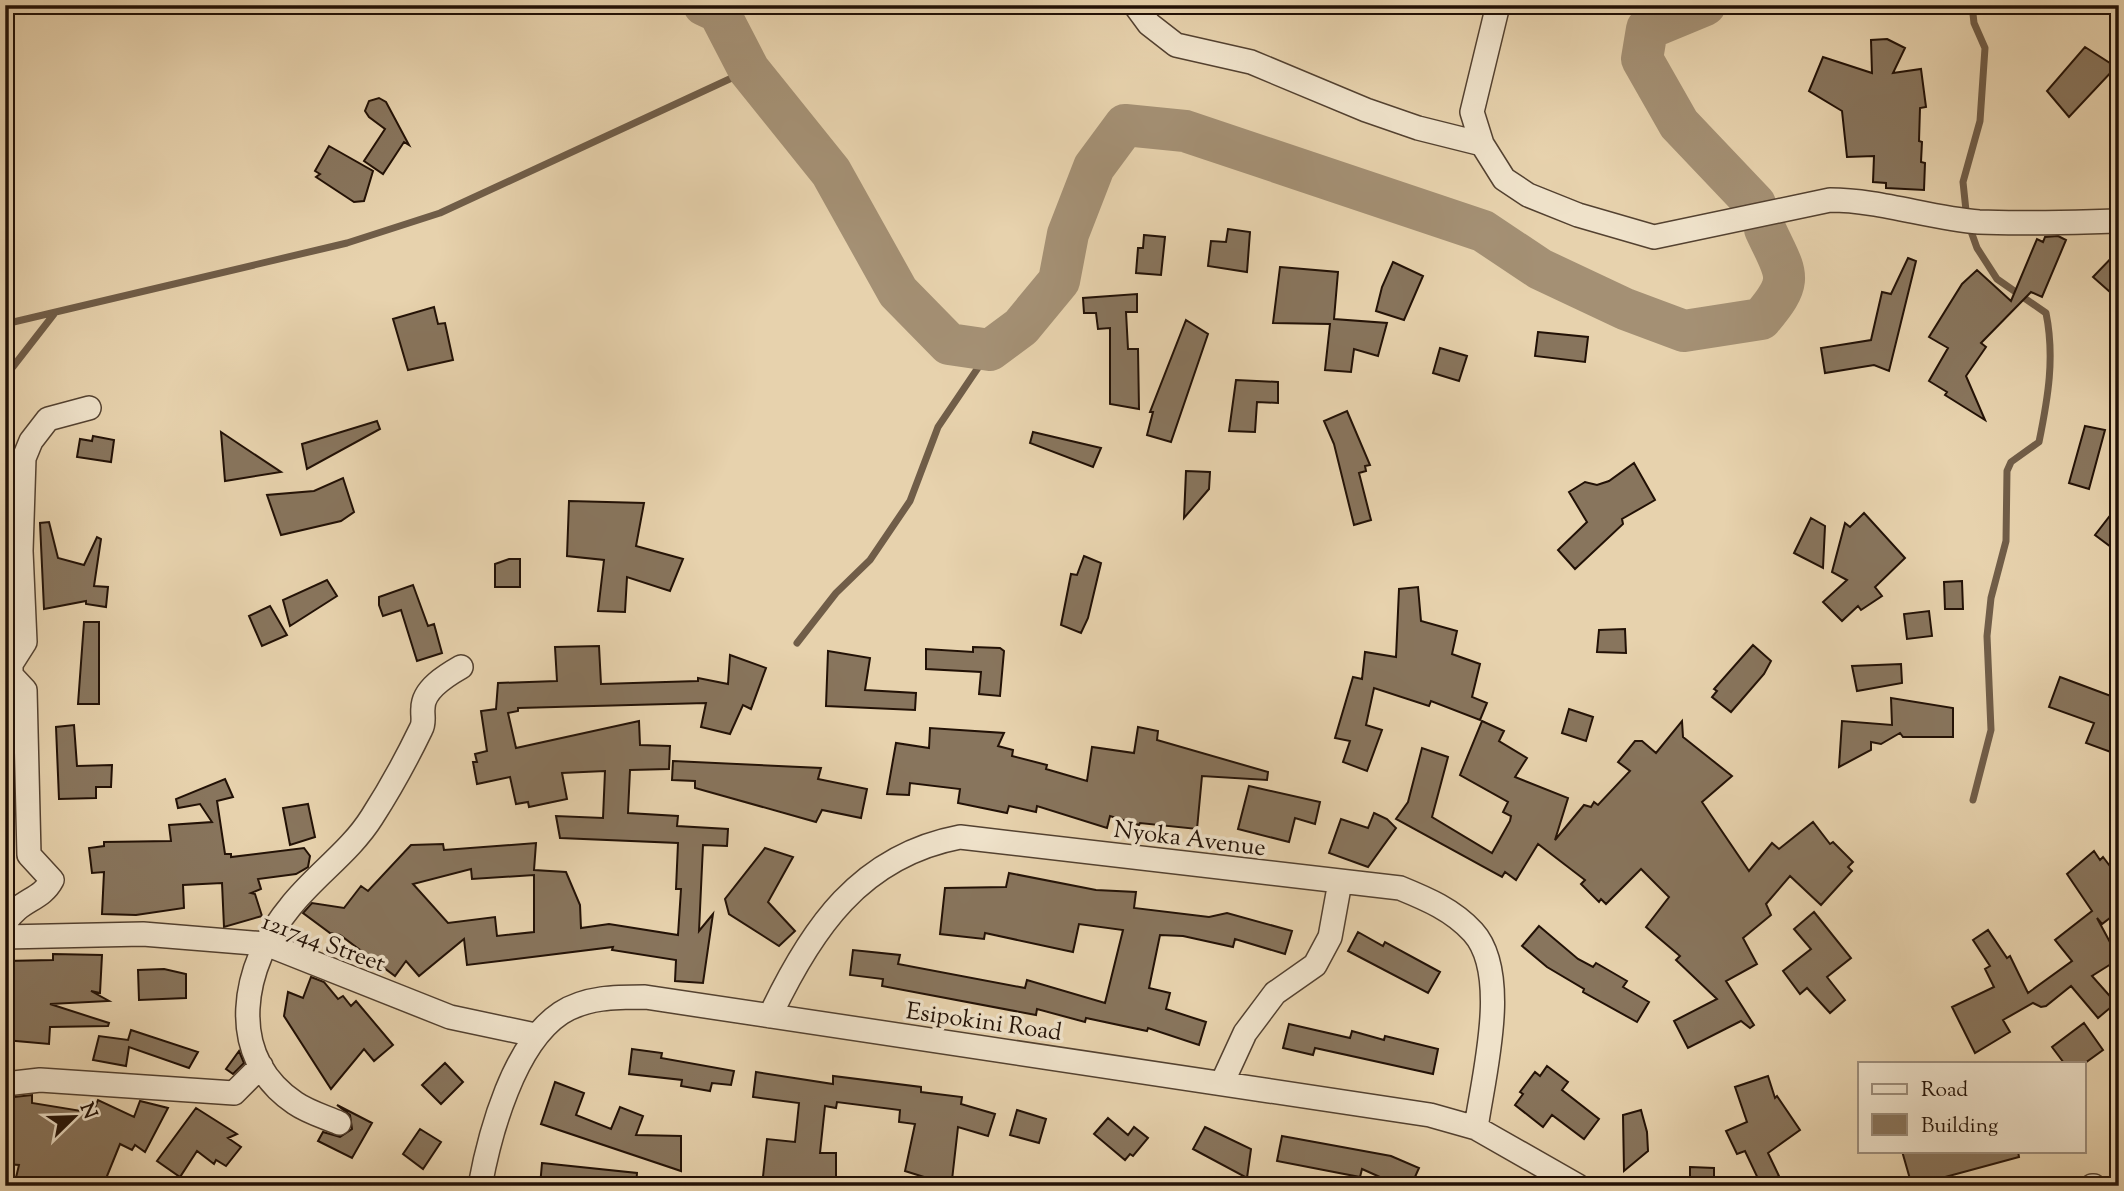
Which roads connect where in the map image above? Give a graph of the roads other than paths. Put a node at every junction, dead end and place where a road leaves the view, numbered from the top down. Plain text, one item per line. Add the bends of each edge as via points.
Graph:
1 (1135, 5) edge
2 (1498, 5) edge
3 (1482, 144) junction
4 (2119, 221) edge
5 (89, 408) dead end
6 (461, 667) dead end
7 (1340, 882) junction
8 (5, 923) edge
9 (5, 937) edge
10 (266, 944) junction
11 (770, 1016) junction
12 (535, 1035) junction
13 (261, 1066) junction
14 (1222, 1083) junction
15 (5, 1084) edge
16 (339, 1123) dead end
17 (1476, 1128) junction
18 (480, 1186) edge
19 (1578, 1186) edge

1 - 3 street via 1149,24 1176,45 1251,62 1366,110
2 - 3 street via 1472,112
3 - 4 street via 1504,179 1528,195 1654,237 1830,200 1979,222
5 - 8 street via 48,419 24,457 25,642 11,664 11,675 25,690 29,855 52,880 47,891 20,905
6 - 10 street via 434,686 422,704 424,725 372,818 344,854 290,907
7 - 11 street, Nyoka Avenue via 960,837 931,842 882,865 847,896 788,978
7 - 14 street via 1330,937 1315,965 1275,993 1245,1033
7 - 17 street, Nyoka Avenue via 1400,888 1440,904 1474,933 1482,946 1492,1003
9 - 10 street, 121744 Street via 143,934
10 - 12 street, 121744 Street via 450,1017
10 - 13 street via 248,988 248,1040
11 - 12 street, Esipokini Road via 645,998 607,998 561,1013
11 - 14 street, Esipokini Road
12 - 18 street, Esipokini Road via 499,1112
13 - 15 street via 234,1093 40,1080
13 - 16 street via 296,1105
14 - 17 street, Esipokini Road via 1430,1115
17 - 19 street, Esipokini Road

